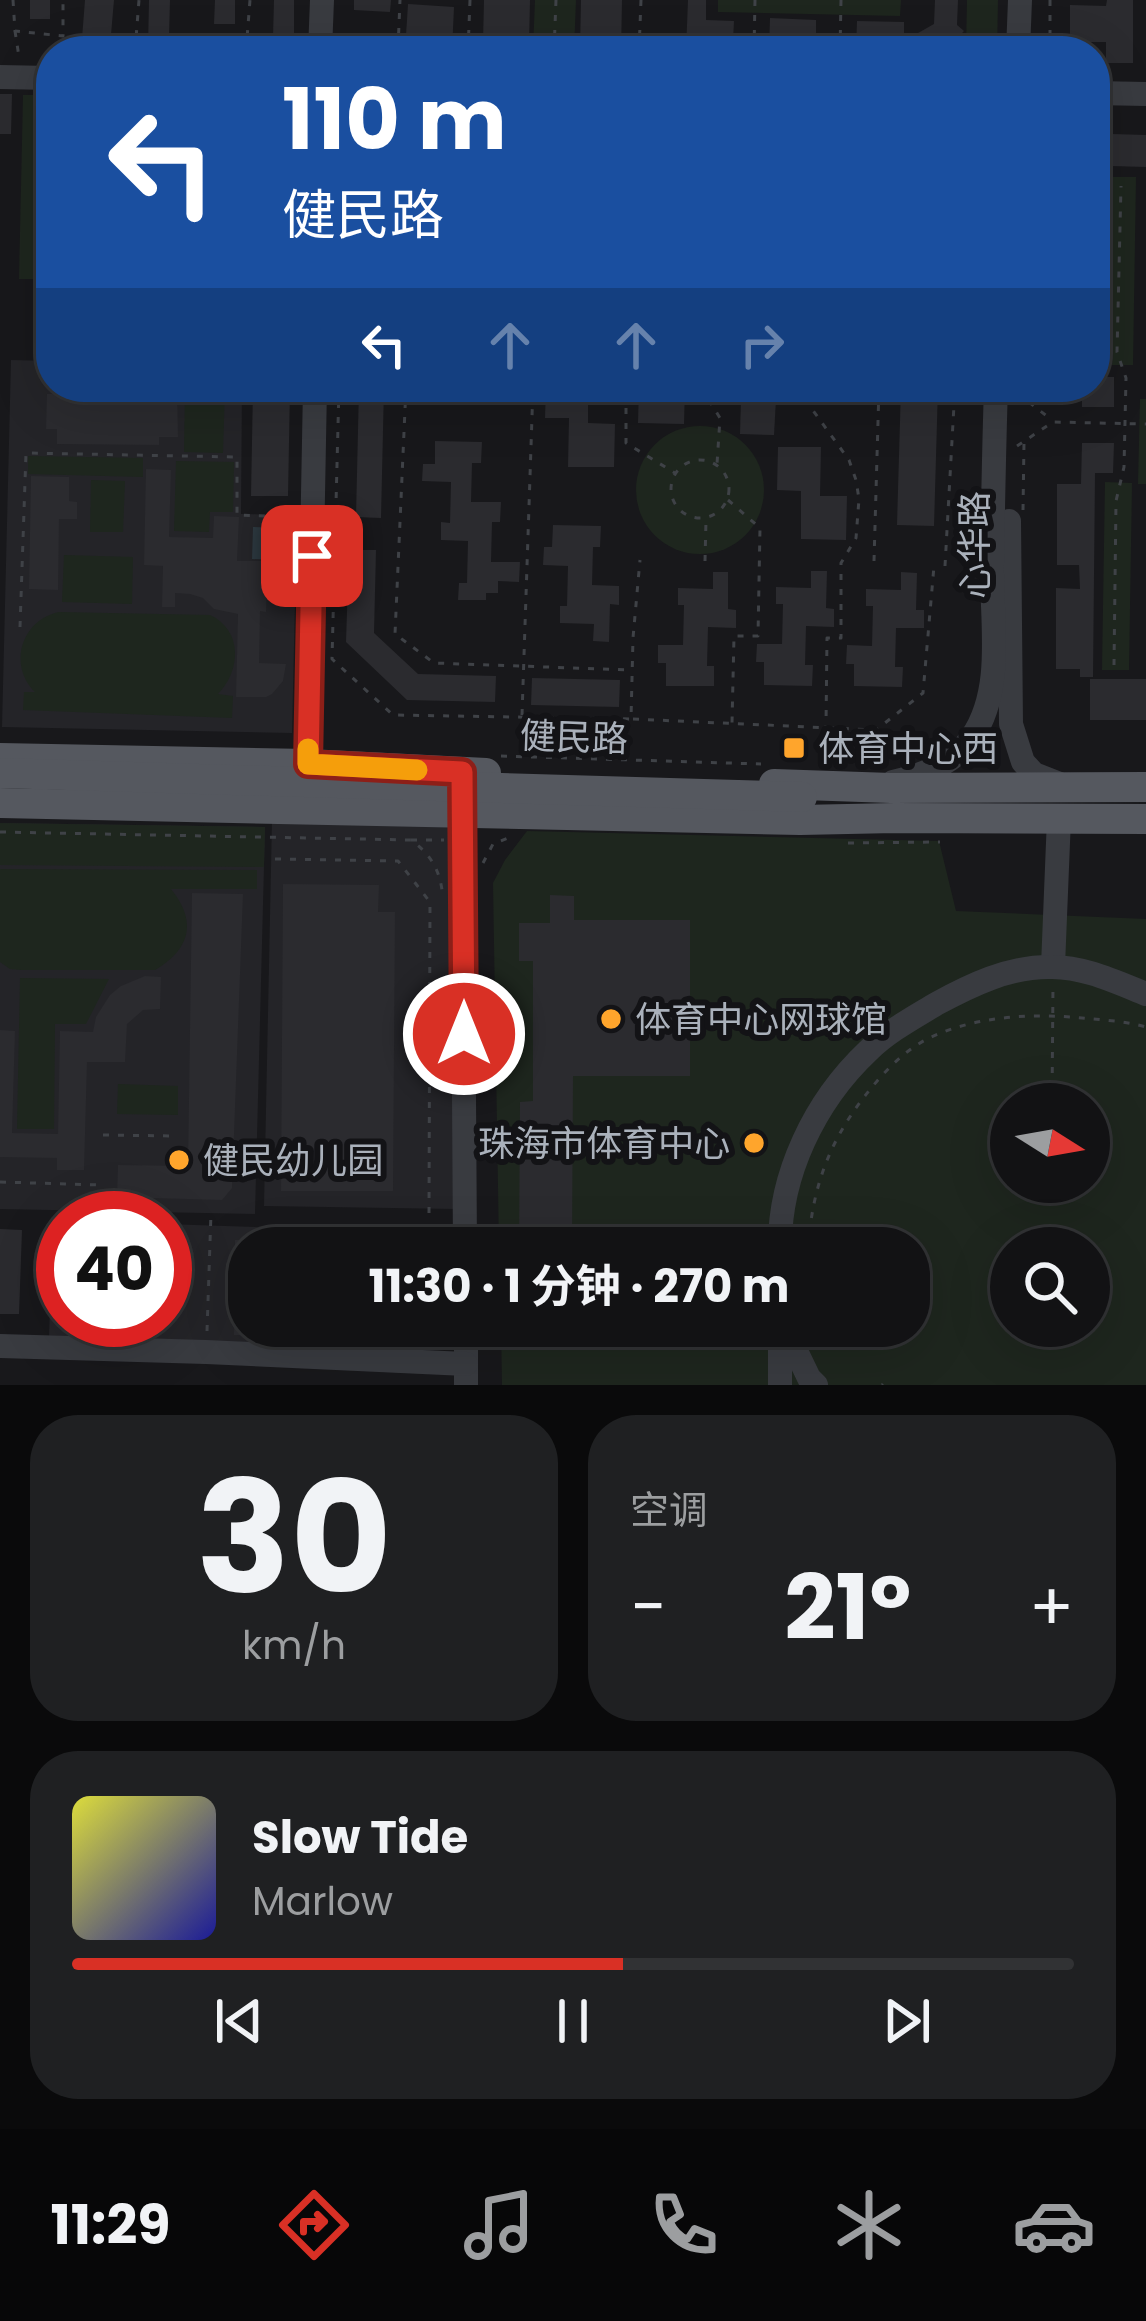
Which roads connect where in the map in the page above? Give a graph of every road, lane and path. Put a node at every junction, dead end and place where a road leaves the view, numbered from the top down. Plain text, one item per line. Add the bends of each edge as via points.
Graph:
1 (14, 0) edge
2 (63, 0) edge
3 (139, 0) edge
4 (250, 0) edge
5 (322, 0) edge
6 (400, 0) edge
7 (470, 0) edge
8 (556, 0) edge
9 (641, 0) edge
10 (755, 0) edge
11 (841, 0) edge
12 (1004, 0) edge
13 (1020, 0) edge
14 (1050, 0) edge
15 (15, 31) junction
16 (136, 36) edge
17 (247, 36) edge
18 (321, 36) edge
19 (399, 36) edge
20 (469, 36) edge
21 (555, 36) edge
22 (640, 36) edge
23 (754, 36) edge
24 (840, 36) edge
25 (1003, 36) edge
26 (1019, 36) edge
27 (1050, 36) edge
28 (10, 70) edge
29 (1110, 93) edge
30 (1146, 94) edge
31 (1121, 186) dead end
32 (314, 402) edge
33 (339, 402) edge
34 (405, 402) edge
35 (533, 402) edge
36 (626, 402) edge
37 (710, 402) edge
38 (807, 402) edge
39 (879, 402) edge
40 (954, 402) edge
41 (996, 402) edge
42 (1013, 402) edge
43 (1030, 402) edge
44 (1053, 422) junction
45 (1124, 424) junction
46 (1146, 424) edge
47 (1017, 446) junction
48 (717, 465) junction
49 (676, 473) junction
50 (728, 500) junction
51 (1023, 509) dead end
52 (706, 518) junction
53 (640, 560) dead end
54 (706, 561) dead end
55 (874, 561) dead end
56 (934, 566) dead end
57 (945, 566) dead end
58 (267, 598) dead end
59 (299, 598) junction
60 (20, 627) dead end
61 (1114, 665) dead end
62 (524, 666) junction
63 (632, 670) junction
64 (522, 717) junction
65 (631, 719) junction
66 (732, 724) junction
67 (826, 728) junction
68 (500, 756) dead end
69 (0, 758) edge
70 (308, 764) junction
71 (772, 764) dead end
72 (462, 772) junction
73 (0, 773) edge
74 (1065, 785) junction
75 (854, 787) junction
76 (1146, 787) edge
77 (0, 788) edge
78 (0, 802) edge
79 (801, 803) junction
80 (893, 803) junction
81 (429, 811) junction
82 (462, 812) junction
83 (496, 813) junction
84 (1058, 818) junction
85 (1146, 819) edge
86 (0, 832) edge
87 (521, 837) dead end
88 (946, 842) dead end
89 (836, 843) dead end
90 (463, 851) junction
91 (274, 859) dead end
92 (481, 873) dead end
93 (442, 897) dead end
94 (1053, 966) junction
95 (1146, 994) edge
96 (1052, 1015) junction
97 (1146, 1027) edge
98 (1052, 1083) edge
99 (103, 1135) dead end
100 (178, 1136) dead end
101 (0, 1182) edge
102 (101, 1185) dead end
103 (211, 1213) dead end
104 (429, 1216) dead end
105 (465, 1227) edge
106 (780, 1227) edge
107 (810, 1227) edge
108 (0, 1346) edge
109 (781, 1347) edge
110 (793, 1347) edge
111 (206, 1352) junction
112 (466, 1375) edge
113 (780, 1385) edge
114 (815, 1385) edge

1 - 15 path
2 - 15 path via 63,36
3 - 16 path
4 - 17 path
5 - 18 street
6 - 19 path
7 - 20 path
8 - 21 path
9 - 22 path
10 - 23 path
11 - 24 path
12 - 25 street
13 - 26 street
14 - 27 path
15 - 28 path
29 - 30 street
31 - 45 path
32 - 59 street
33 - 64 path via 332,659 393,715
34 - 62 path via 394,634 434,663
35 - 62 path
36 - 49 path via 626,443
37 - 48 path via 720,418
38 - 67 path via 849,460 859,499 856,538 842,563 841,638 827,638
39 - 55 path
40 - 57 path
41 - 75 street, 心华路 via 993,667 984,716 956,755 920,776
42 - 47 street, 心华路
43 - 44 path
44 - 45 path
44 - 47 path
45 - 46 path
45 - 61 path
47 - 51 path
47 - 74 street, 心华路 via 1015,742 1034,774
48 - 49 path via 690,461
48 - 50 path
49 - 52 path via 673,501 686,515
50 - 52 path
50 - 66 path via 760,528 758,636 734,636
52 - 54 path
53 - 63 path
56 - 67 path via 922,693 876,730
58 - 59 path
59 - 60 path via 289,517 237,515 238,457 26,453
59 - 70 street
62 - 63 path
62 - 64 path
63 - 65 path
64 - 65 path
65 - 66 path
66 - 67 path
68 - 71 path
69 - 70 main road, 健民路
70 - 72 main road, 健民路
72 - 75 main road, 健民路
72 - 82 street
73 - 79 main road, bridge
74 - 76 main road, 健民路
74 - 80 main road, 健民路
75 - 80 main road, 健民路
77 - 79 main road
78 - 81 main road, 健民路
79 - 80 main road
80 - 83 main road, 健民路 via 800,820
80 - 84 main road, 健民路
81 - 82 main road, 健民路
81 - 90 street via 452,822
82 - 83 main road, 健民路
82 - 90 street
83 - 90 street via 474,824
84 - 85 main road, 健民路
84 - 94 street
86 - 93 path via 411,840 434,865
87 - 92 path via 493,844
88 - 89 path
90 - 105 street
91 - 104 path via 398,861 430,902
94 - 95 street
94 - 96 path
94 - 106 street via 1008,972 955,994 869,1049 803,1143
96 - 97 path
96 - 98 path
96 - 107 path via 968,1023 893,1062 825,1161
99 - 100 path
101 - 102 path
103 - 111 path
108 - 111 street
109 - 113 street
110 - 114 street
111 - 112 street

